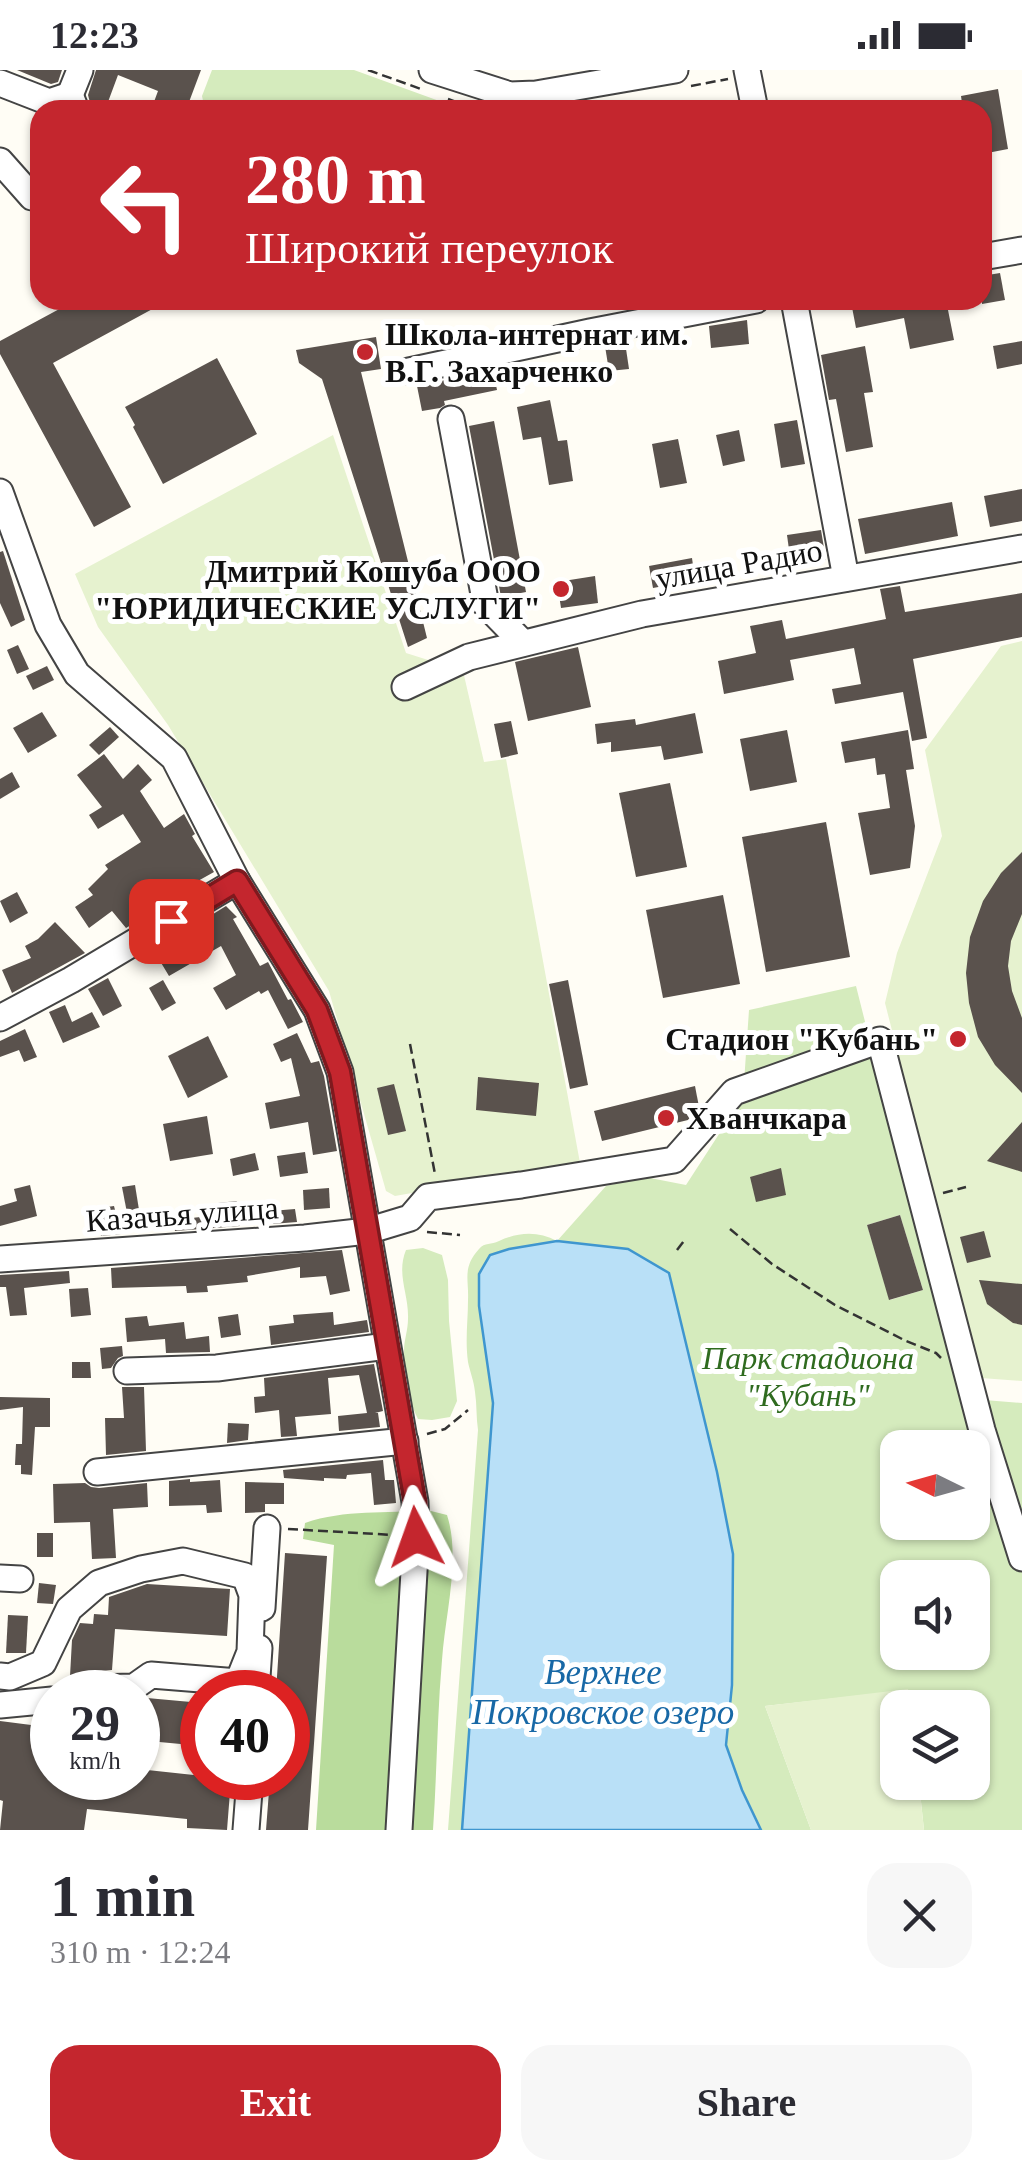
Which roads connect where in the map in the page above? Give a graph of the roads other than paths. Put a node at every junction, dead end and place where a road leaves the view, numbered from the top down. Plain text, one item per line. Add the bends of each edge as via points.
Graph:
1 (80, 70) edge
2 (676, 70) edge
3 (746, 70) edge
4 (444, 72) edge
5 (0, 83) edge
6 (44, 100) edge
7 (74, 100) edge
8 (753, 100) edge
9 (0, 161) edge
10 (30, 195) edge
11 (1022, 250) edge
12 (992, 255) edge
13 (704, 310) edge
14 (796, 310) edge
15 (409, 371) dead end
16 (451, 419) dead end
17 (0, 492) edge
18 (1022, 548) edge
19 (11, 556) edge
20 (846, 578) junction
21 (523, 643) junction
22 (405, 687) dead end
23 (237, 881) junction
24 (0, 1018) edge
25 (367, 1231) junction
26 (0, 1260) edge
27 (387, 1346) junction
28 (127, 1371) dead end
29 (405, 1441) junction
30 (97, 1472) dead end
31 (267, 1528) road end
32 (1022, 1558) edge
33 (34, 1668) joint
34 (257, 1670) edge
35 (0, 1676) edge
36 (160, 1676) edge
37 (30, 1702) edge
38 (0, 1705) edge
39 (248, 1800) edge
40 (246, 1830) edge
41 (399, 1830) edge

1 - 7 street
2 - 4 street via 510,95
3 - 8 street
5 - 6 street
9 - 10 street
11 - 12 street
13 - 15 street
14 - 20 street
16 - 21 street via 486,605
17 - 19 street
18 - 20 street, улица Радио
19 - 23 street via 77,674 174,758
20 - 21 street, улица Радио
21 - 22 street, улица Радио via 469,657
23 - 24 street
23 - 25 street via 317,1010 340,1072
25 - 26 street, Казачья улица
25 - 27 street
25 - 32 street, Казачья улица via 410,1218 428,1196 674,1160 734,1092 880,1040
27 - 28 street via 217,1368
27 - 29 street
29 - 30 street
29 - 41 street via 416,1537
31 - 34 street
33 - 35 street
33 - 36 street via 43,1663 69,1609 99,1583 183,1561 245,1576 252,1594 250,1652 238,1682
37 - 38 street
39 - 40 street

